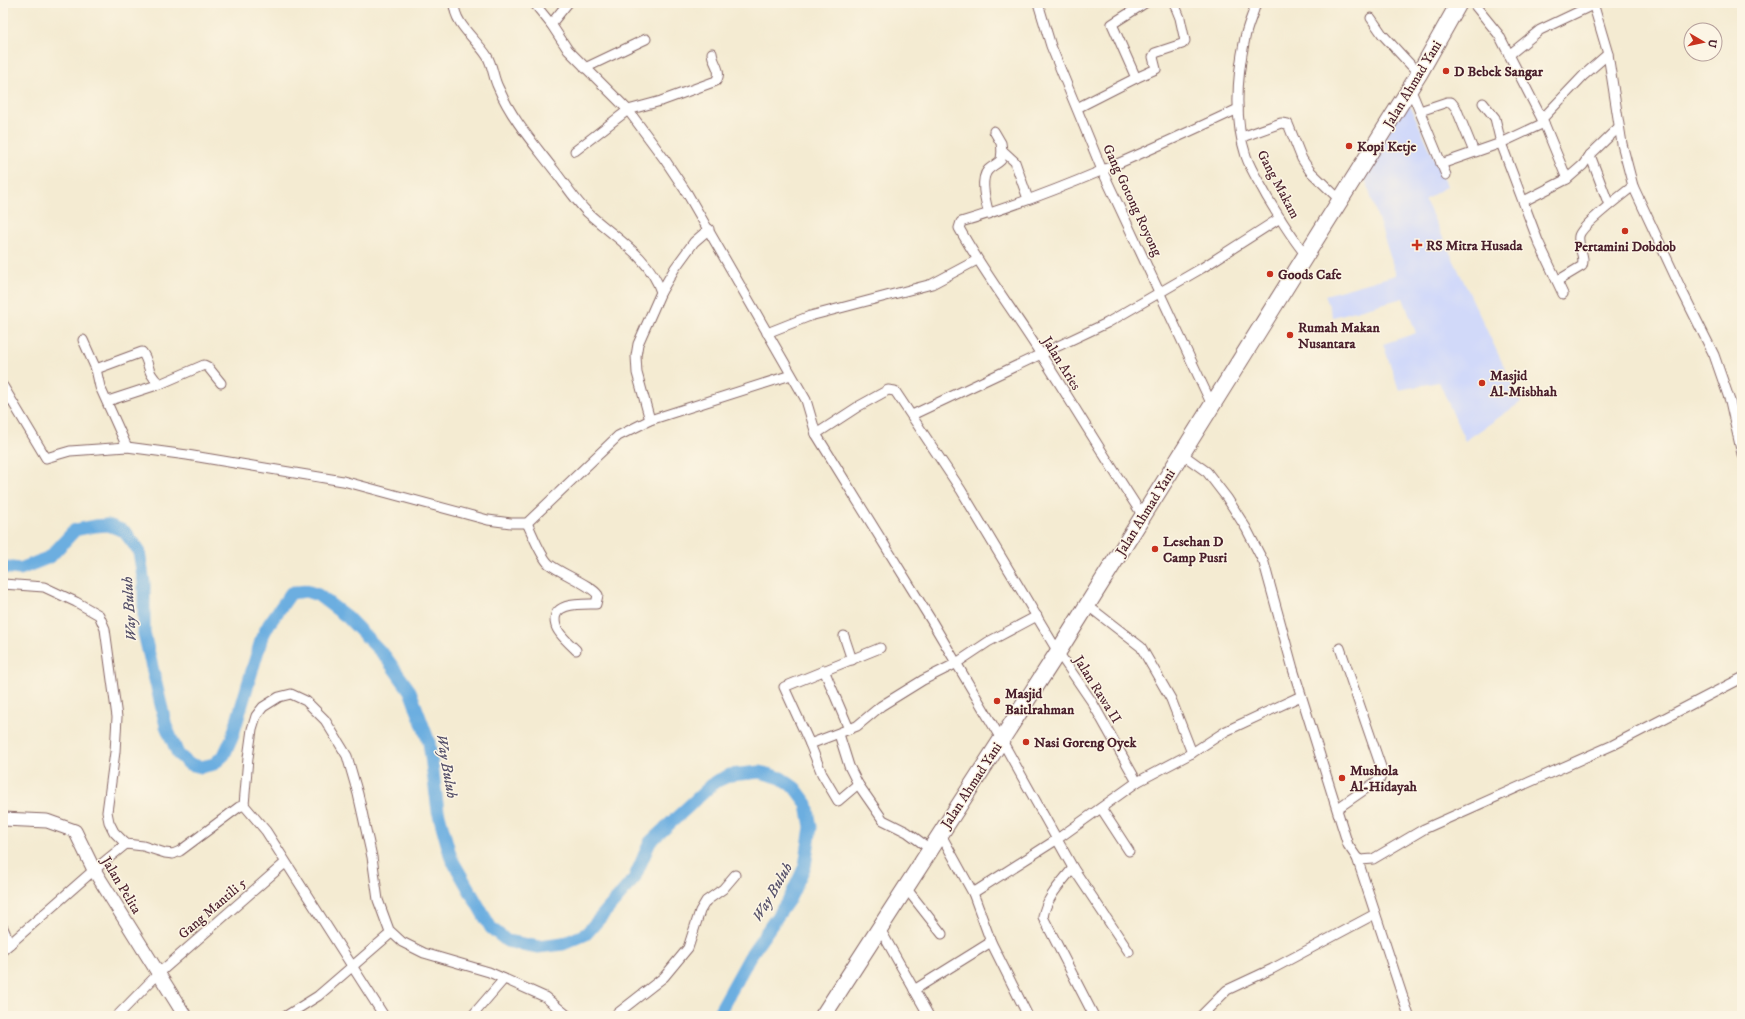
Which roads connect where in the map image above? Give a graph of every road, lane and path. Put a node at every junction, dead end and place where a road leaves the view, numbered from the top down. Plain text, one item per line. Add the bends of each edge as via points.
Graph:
1 (454, 3) edge
2 (534, 3) edge
3 (568, 3) edge
4 (1038, 3) edge
5 (1145, 3) edge
6 (1174, 3) edge
7 (1256, 3) edge
8 (1460, 3) edge
9 (1473, 3) edge
10 (1594, 3) edge
11 (1371, 18) dead end
12 (551, 24) junction
13 (646, 39) dead end
14 (712, 53) dead end
15 (1608, 54) junction
16 (1509, 55) junction
17 (585, 68) junction
18 (1419, 74) junction
19 (1136, 78) junction
20 (1410, 88) junction
21 (1483, 103) dead end
22 (1077, 108) junction
23 (628, 110) junction
24 (1238, 110) junction
25 (1420, 111) junction
26 (1543, 121) junction
27 (1619, 127) junction
28 (994, 131) dead end
29 (1242, 137) junction
30 (1501, 143) junction
31 (1002, 150) junction
32 (575, 151) dead end
33 (1474, 152) junction
34 (1590, 155) junction
35 (1441, 164) junction
36 (1102, 170) junction
37 (1446, 175) dead end
38 (1567, 179) junction
39 (1633, 186) junction
40 (1028, 199) junction
41 (1340, 200) junction
42 (1524, 200) junction
43 (1608, 205) junction
44 (989, 214) junction
45 (1280, 218) junction
46 (709, 229) junction
47 (1306, 255) junction
48 (977, 260) junction
49 (1557, 281) junction
50 (661, 292) junction
51 (1161, 293) junction
52 (1563, 294) dead end
53 (767, 333) junction
54 (83, 340) dead end
55 (1042, 355) junction
56 (96, 369) junction
57 (791, 375) junction
58 (221, 383) dead end
59 (160, 384) junction
60 (3, 386) edge
61 (108, 402) junction
62 (1212, 405) junction
63 (912, 415) junction
64 (650, 420) junction
65 (816, 434) junction
66 (127, 447) junction
67 (1182, 454) junction
68 (1742, 454) edge
69 (1142, 516) junction
70 (527, 523) junction
71 (3, 584) edge
72 (1087, 605) junction
73 (1037, 616) junction
74 (844, 636) dead end
75 (880, 648) dead end
76 (1340, 648) dead end
77 (576, 650) dead end
78 (1058, 652) junction
79 (852, 660) junction
80 (955, 664) junction
81 (824, 670) junction
82 (1742, 678) edge
83 (1301, 696) junction
84 (848, 729) junction
85 (839, 734) junction
86 (1001, 739) junction
87 (810, 744) junction
88 (1192, 753) junction
89 (1137, 782) junction
90 (858, 784) junction
91 (244, 805) junction
92 (1100, 808) junction
93 (1338, 808) junction
94 (3, 819) edge
95 (940, 833) junction
96 (1056, 840) junction
97 (126, 844) junction
98 (930, 849) junction
99 (1129, 851) dead end
100 (1357, 858) junction
101 (285, 863) junction
102 (1073, 868) junction
103 (94, 870) junction
104 (735, 875) dead end
105 (906, 888) junction
106 (973, 893) junction
107 (1376, 914) junction
108 (3, 928) edge
109 (880, 929) junction
110 (391, 933) junction
111 (942, 934) dead end
112 (990, 942) junction
113 (10, 944) junction
114 (3, 950) edge
115 (1129, 952) dead end
116 (353, 966) junction
117 (158, 974) junction
118 (504, 980) junction
119 (914, 990) junction
120 (117, 1016) edge
121 (185, 1016) edge
122 (286, 1016) edge
123 (384, 1016) edge
124 (472, 1016) edge
125 (568, 1016) edge
126 (614, 1016) edge
127 (823, 1016) edge
128 (928, 1016) edge
129 (1028, 1016) edge
130 (1094, 1016) edge
131 (1201, 1016) edge
132 (1409, 1016) edge

1 - 50 street via 456,14 487,55 497,86 520,125 588,212 646,266
2 - 12 street
3 - 12 street
4 - 22 street, Gang Gotong Royong via 1051,46
5 - 19 street via 1112,24
6 - 19 street via 1185,41 1155,53 1153,56 1156,69
7 - 24 street, Gang Makam via 1245,37
8 - 18 highway, Jalan Ahmad Yani
9 - 16 street via 1499,35
10 - 15 street
10 - 16 street via 1540,30
11 - 18 street via 1382,34
12 - 17 street via 568,50
13 - 17 street
14 - 23 street via 720,76 716,81
15 - 26 street via 1584,75
15 - 27 street
16 - 26 street
17 - 23 street
18 - 20 highway, Jalan Ahmad Yani
19 - 22 street
20 - 25 street
20 - 41 highway, Jalan Ahmad Yani
21 - 30 street via 1495,118
22 - 36 street, Gang Gotong Royong
23 - 32 street
23 - 46 street via 665,160
24 - 29 street, Gang Makam
24 - 36 street
25 - 33 street via 1451,102 1456,108
25 - 35 street
26 - 30 street
26 - 38 street
27 - 34 street
27 - 39 street
28 - 31 street
29 - 41 street via 1281,123 1288,124 1306,165
29 - 45 street, Gang Makam via 1252,171
30 - 33 street
30 - 42 street
31 - 40 street via 1015,162
31 - 44 street via 1001,160 988,170 986,175 985,198
33 - 35 street
34 - 38 street
34 - 43 street
35 - 37 street
36 - 40 street
36 - 51 street, Gang Gotong Royong
38 - 42 street
39 - 43 street
39 - 68 street via 1714,355 1730,401
40 - 44 street
41 - 47 highway, Jalan Ahmad Yani
42 - 49 street via 1538,241
43 - 49 street via 1579,235 1584,262 1582,266
44 - 48 street, Jalan Aries via 961,222 959,225
45 - 47 street, Gang Makam
45 - 51 street
46 - 50 street via 694,242
46 - 53 street
47 - 62 highway, Jalan Ahmad Yani
48 - 53 street via 932,284 810,316
48 - 55 street, Jalan Aries
49 - 52 street
50 - 64 street via 643,331 636,356 637,373
51 - 55 street
51 - 62 street, Gang Gotong Royong
53 - 57 street
54 - 56 street
55 - 63 street
55 - 69 street, Jalan Aries
56 - 59 street via 142,352 148,371
56 - 61 street via 97,378
57 - 64 street
57 - 65 street via 806,400
58 - 59 street via 214,372 204,365
59 - 61 street
60 - 66 street via 46,458 70,451
61 - 66 street
62 - 67 highway, Jalan Ahmad Yani
63 - 65 street, Jalan Rawa II via 895,392 888,390
63 - 73 street, Jalan Rawa II via 962,490
64 - 70 street via 618,436
65 - 80 street via 931,620
66 - 70 street via 343,481 488,520
67 - 69 highway, Jalan Ahmad Yani
67 - 83 street via 1207,472 1228,498 1258,549 1269,577
69 - 72 highway, Jalan Ahmad Yani
70 - 77 street via 547,563 594,590 598,595 596,604 569,605 560,609 556,615 556,626
71 - 97 street via 44,587 99,616 105,629 117,717 107,812 114,832
72 - 78 highway, Jalan Ahmad Yani
72 - 88 street via 1141,647 1172,699
73 - 78 street, Jalan Rawa II
73 - 80 street via 988,642
74 - 79 street
75 - 79 street
76 - 93 street via 1382,775
78 - 86 highway, Jalan Ahmad Yani
78 - 89 street, Jalan Rawa II via 1092,702
79 - 81 street
80 - 84 street via 904,692 863,722
80 - 86 street
81 - 84 street
81 - 87 street via 784,687
82 - 100 street via 1613,745 1424,828 1373,859
83 - 88 street via 1226,731
83 - 93 street
84 - 85 street
85 - 87 street
85 - 90 street via 849,766
86 - 95 highway, Jalan Ahmad Yani
86 - 96 street
87 - 90 street via 822,774 838,801
88 - 89 street
89 - 92 street
90 - 98 street via 883,820 907,832
91 - 97 street via 173,854
91 - 101 street via 266,832
91 - 110 street via 248,758 256,716 279,697 291,694 306,701 325,720 347,756 372,857 378,900
92 - 96 street
92 - 99 street
93 - 100 street via 1348,845
94 - 103 street, Jalan Pelita via 47,821 75,831
95 - 98 highway, Jalan Ahmad Yani
95 - 106 street
96 - 102 street
96 - 106 street
97 - 103 street
98 - 105 highway, Jalan Ahmad Yani
100 - 107 street
101 - 116 street
101 - 117 street, Gang Mantili 5
102 - 115 street
102 - 130 street via 1055,890 1043,917
103 - 113 street
103 - 117 street, Jalan Pelita
104 - 126 street via 723,889 706,902 700,911 688,948 664,977
105 - 109 highway, Jalan Ahmad Yani
105 - 111 street
106 - 112 street
107 - 131 street via 1227,990
107 - 132 street
108 - 113 street
109 - 119 street
109 - 127 highway, Jalan Ahmad Yani
110 - 116 street
110 - 118 street via 424,954 489,972
112 - 119 street
112 - 129 street
113 - 114 street
116 - 122 street via 318,996
116 - 123 street
117 - 120 street, Gang Mantili 5
117 - 121 street, Jalan Pelita
118 - 124 street
118 - 125 street via 545,997
119 - 128 street

